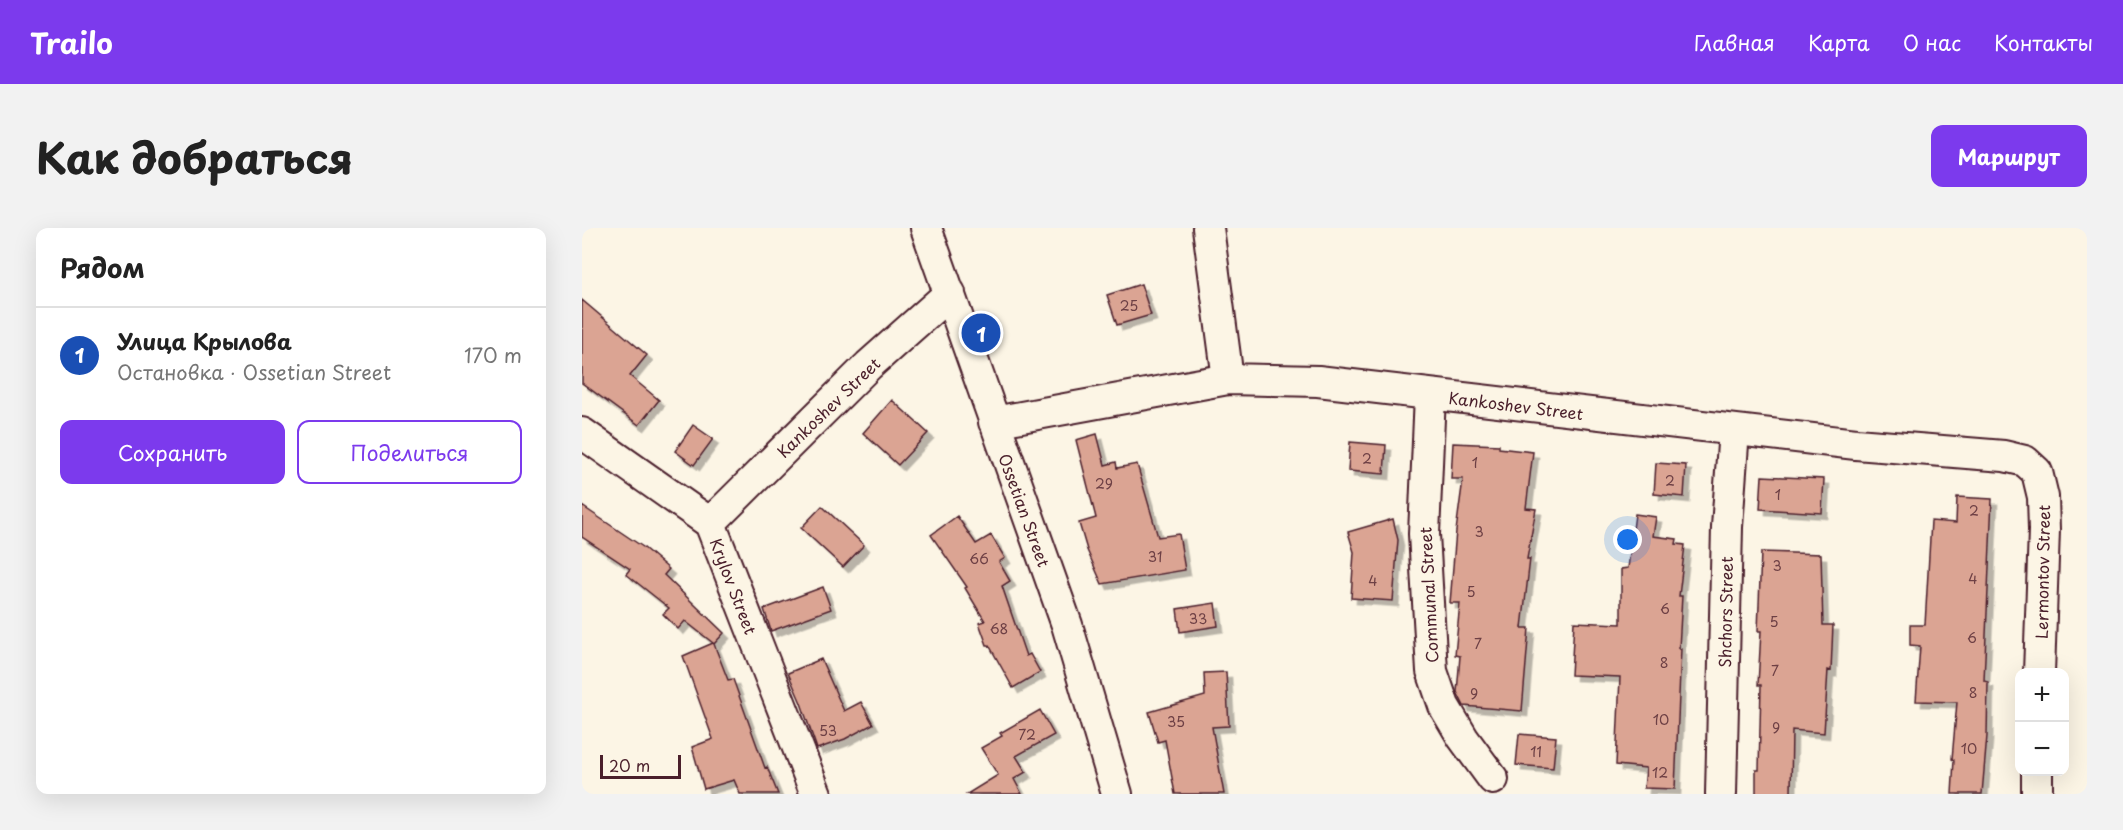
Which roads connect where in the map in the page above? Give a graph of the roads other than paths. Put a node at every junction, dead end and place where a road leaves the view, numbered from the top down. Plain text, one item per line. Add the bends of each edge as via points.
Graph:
1 (926, 228) edge
2 (1208, 228) edge
3 (950, 292) junction
4 (1228, 379) junction
5 (1430, 395) junction
6 (994, 422) junction
7 (1734, 430) junction
8 (582, 432) edge
9 (2037, 472) joint
10 (710, 523) junction
11 (2039, 668) edge
12 (2037, 776) edge
13 (1493, 779) dead end
14 (816, 794) edge
15 (1117, 794) edge
16 (1721, 794) edge
17 (2037, 794) edge

1 - 3 street, Ossetian Street
2 - 4 street
3 - 6 street, Ossetian Street
3 - 10 street, Kankoshev Street
4 - 5 street, Kankoshev Street via 1318,381
4 - 6 street, Kankoshev Street
5 - 7 street, Kankoshev Street
5 - 13 street, Communal Street via 1424,534 1432,671 1444,706
6 - 15 street, Ossetian Street via 1067,625
7 - 9 street, Kankoshev Street via 2004,456 2025,461
7 - 16 street, Shchors Street via 1727,527
8 - 10 street, Krylov Street
9 - 11 street, Lermontov Street via 2044,530
10 - 14 street, Krylov Street
12 - 17 street

